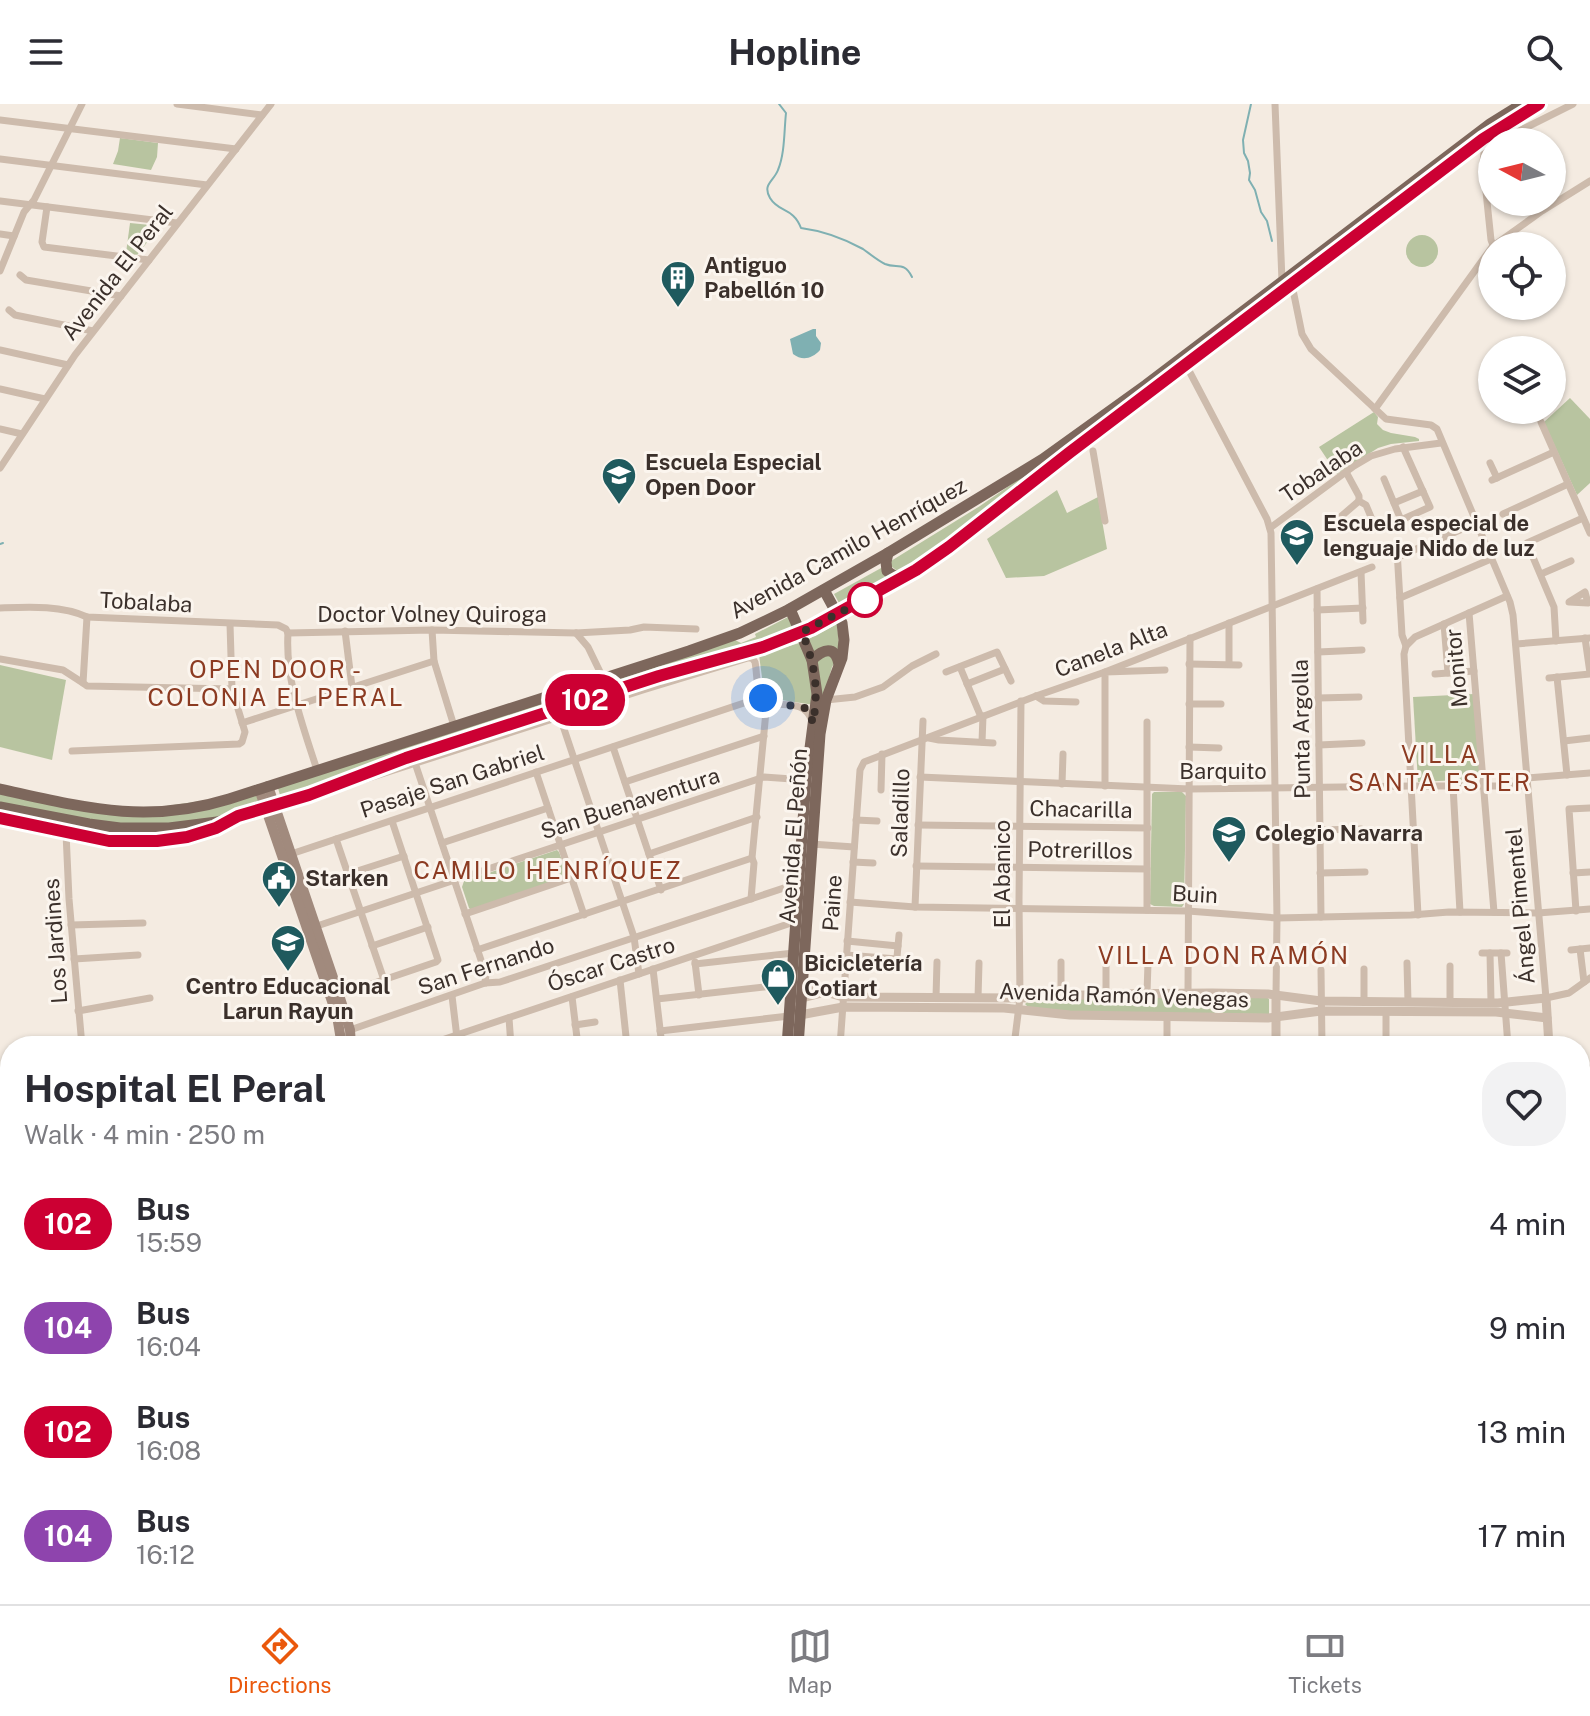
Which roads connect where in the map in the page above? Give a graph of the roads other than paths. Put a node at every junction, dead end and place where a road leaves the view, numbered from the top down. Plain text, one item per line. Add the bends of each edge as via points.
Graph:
1 (82, 104) edge
2 (177, 104) edge
3 (271, 104) edge
4 (1275, 104) edge
5 (1522, 104) edge
6 (1539, 104) edge
7 (1573, 104) edge
8 (262, 115) junction
9 (0, 120) edge
10 (69, 128) junction
11 (1507, 128) edge
12 (1525, 128) edge
13 (236, 149) junction
14 (1478, 149) edge
15 (0, 159) edge
16 (51, 165) junction
17 (1590, 181) edge
18 (207, 185) junction
19 (0, 201) edge
20 (30, 204) junction
21 (47, 207) junction
22 (177, 223) junction
23 (1513, 232) edge
24 (0, 234) edge
25 (14, 236) junction
26 (149, 260) junction
27 (1478, 267) edge
28 (0, 271) edge
29 (20, 275) dead end
30 (1287, 283) junction
31 (121, 296) junction
32 (9, 310) dead end
33 (93, 331) junction
34 (0, 350) edge
35 (68, 365) junction
36 (1186, 365) junction
37 (0, 389) edge
38 (45, 399) junction
39 (1375, 409) junction
40 (1542, 424) edge
41 (0, 429) edge
42 (22, 434) junction
43 (1441, 443) junction
44 (1403, 447) junction
45 (1093, 451) dead end
46 (1554, 452) junction
47 (1521, 454) dead end
48 (1490, 463) dead end
49 (1525, 465) junction
50 (0, 468) edge
51 (1346, 472) junction
52 (1384, 479) dead end
53 (1568, 484) junction
54 (1423, 491) junction
55 (1359, 501) junction
56 (1394, 503) junction
57 (1503, 514) dead end
58 (1583, 518) junction
59 (1105, 521) dead end
60 (1476, 523) junction
61 (1331, 525) dead end
62 (1270, 528) junction
63 (1376, 529) dead end
64 (1590, 533) edge
65 (888, 553) junction
66 (1491, 559) junction
67 (1571, 561) dead end
68 (1372, 567) dead end
69 (1361, 572) junction
70 (1541, 574) junction
71 (904, 578) junction
72 (1317, 589) junction
73 (824, 590) junction
74 (1507, 596) junction
75 (1400, 598) junction
76 (1569, 602) dead end
77 (1273, 606) junction
78 (1554, 607) junction
79 (0, 608) edge
80 (1363, 608) junction
81 (790, 609) junction
82 (1317, 610) junction
83 (1469, 613) junction
84 (838, 615) junction
85 (87, 617) junction
86 (1363, 621) dead end
87 (1229, 623) junction
88 (230, 624) junction
89 (1444, 624) junction
90 (696, 629) dead end
91 (432, 630) junction
92 (345, 631) junction
93 (802, 632) junction
94 (288, 633) junction
95 (576, 633) junction
96 (1190, 638) junction
97 (1588, 638) edge
98 (1556, 641) junction
99 (1516, 644) junction
100 (1406, 646) junction
101 (1362, 650) dead end
102 (1153, 652) junction
103 (1318, 652) junction
104 (936, 654) dead end
105 (0, 659) edge
106 (812, 660) junction
107 (434, 661) junction
108 (839, 664) junction
109 (1189, 664) junction
110 (1229, 664) junction
111 (1239, 665) dead end
112 (960, 667) junction
113 (1005, 669) junction
114 (1154, 670) junction
115 (1165, 670) dead end
116 (1474, 671) junction
117 (946, 672) dead end
118 (1105, 672) junction
119 (1448, 673) junction
120 (1435, 674) dead end
121 (1590, 674) edge
122 (603, 678) junction
123 (1011, 681) dead end
124 (84, 684) junction
125 (967, 684) junction
126 (1065, 685) junction
127 (352, 687) junction
128 (232, 689) junction
129 (1036, 696) junction
130 (1359, 697) dead end
131 (1318, 698) junction
132 (764, 699) junction
133 (826, 700) junction
134 (1021, 701) junction
135 (1065, 702) junction
136 (1076, 702) dead end
137 (1189, 704) junction
138 (1221, 704) dead end
139 (297, 705) junction
140 (982, 716) junction
141 (560, 717) junction
142 (923, 721) dead end
143 (1147, 722) dead end
144 (242, 723) junction
145 (813, 723) junction
146 (454, 726) junction
147 (764, 736) junction
148 (924, 738) junction
149 (1590, 738) edge
150 (1564, 741) junction
151 (982, 742) junction
152 (993, 743) dead end
153 (1362, 743) dead end
154 (1319, 745) junction
155 (613, 747) junction
156 (1189, 747) junction
157 (1219, 748) dead end
158 (72, 751) dead end
159 (882, 754) junction
160 (1063, 754) dead end
161 (574, 759) junction
162 (415, 763) junction
163 (862, 764) joint
164 (317, 770) junction
165 (1566, 771) junction
166 (536, 772) junction
167 (1590, 773) edge
168 (920, 777) junction
169 (761, 778) junction
170 (806, 779) junction
171 (625, 782) junction
172 (1020, 782) junction
173 (1527, 782) junction
174 (1062, 784) junction
175 (1105, 786) junction
176 (1411, 786) junction
177 (1453, 786) junction
178 (1484, 786) junction
179 (264, 788) junction
180 (1148, 788) junction
181 (1319, 788) junction
182 (0, 789) edge
183 (1189, 789) junction
184 (1275, 789) junction
185 (881, 790) dead end
186 (815, 791) junction
187 (309, 795) junction
188 (0, 807) edge
189 (271, 807) junction
190 (430, 808) junction
191 (548, 808) junction
192 (1590, 808) edge
193 (238, 816) junction
194 (757, 817) junction
195 (0, 818) edge
196 (637, 819) junction
197 (856, 820) junction
198 (392, 821) junction
199 (877, 821) dead end
200 (918, 825) junction
201 (102, 826) junction
202 (1020, 826) junction
203 (1148, 828) junction
204 (1361, 829) dead end
205 (1320, 830) junction
206 (599, 832) junction
207 (66, 833) junction
208 (336, 839) junction
209 (151, 842) junction
210 (442, 843) junction
211 (811, 844) junction
212 (560, 845) junction
213 (854, 847) junction
214 (291, 854) junction
215 (649, 854) junction
216 (404, 856) junction
217 (752, 858) junction
218 (853, 862) junction
219 (873, 863) dead end
220 (916, 866) junction
221 (1019, 867) junction
222 (1147, 869) junction
223 (1365, 872) dead end
224 (1590, 872) edge
225 (1320, 873) junction
226 (1573, 873) junction
227 (348, 874) junction
228 (571, 878) junction
229 (454, 880) junction
230 (804, 881) junction
231 (661, 890) junction
232 (416, 893) junction
233 (751, 899) junction
234 (623, 902) junction
235 (850, 902) junction
236 (915, 907) junction
237 (1019, 908) junction
238 (1590, 909) edge
239 (1147, 910) junction
240 (1188, 911) junction
241 (1576, 911) junction
242 (361, 912) junction
243 (807, 912) junction
244 (1460, 912) junction
245 (1494, 912) junction
246 (1538, 913) junction
247 (465, 914) junction
248 (584, 915) junction
249 (1418, 915) junction
250 (1321, 917) junction
251 (1277, 918) junction
252 (796, 922) junction
253 (143, 923) dead end
254 (71, 925) junction
255 (317, 926) junction
256 (428, 927) junction
257 (899, 935) dead end
258 (634, 937) junction
259 (847, 941) junction
260 (372, 946) junction
261 (898, 946) junction
262 (1590, 948) edge
263 (477, 950) junction
264 (794, 953) junction
265 (138, 955) dead end
266 (846, 955) junction
267 (74, 959) junction
268 (694, 960) junction
269 (937, 962) dead end
270 (1061, 962) dead end
271 (1106, 962) dead end
272 (979, 963) dead end
273 (1148, 963) dead end
274 (1407, 963) dead end
275 (1450, 966) dead end
276 (653, 969) junction
277 (1364, 969) dead end
278 (1321, 970) dead end
279 (639, 974) junction
280 (384, 980) junction
281 (620, 980) junction
282 (1587, 980) edge
283 (485, 983) junction
284 (797, 985) junction
285 (826, 992) junction
286 (1147, 993) junction
287 (1188, 993) junction
288 (1106, 994) junction
289 (339, 995) junction
290 (699, 995) junction
291 (1061, 995) junction
292 (1276, 995) junction
293 (452, 996) junction
294 (572, 997) junction
295 (936, 997) junction
296 (150, 998) dead end
297 (978, 998) junction
298 (1546, 998) junction
299 (657, 999) junction
300 (796, 1000) junction
301 (843, 1002) junction
302 (1364, 1002) junction
303 (1408, 1002) junction
304 (1450, 1002) junction
305 (1491, 1002) junction
306 (1019, 1003) junction
307 (1321, 1006) junction
308 (1505, 1008) junction
309 (78, 1011) junction
310 (1386, 1011) junction
311 (795, 1015) junction
312 (1167, 1016) junction
313 (1276, 1016) junction
314 (509, 1018) junction
315 (1547, 1018) junction
316 (595, 1022) dead end
317 (575, 1025) junction
318 (350, 1030) junction
319 (660, 1031) junction
320 (456, 1035) junction
321 (79, 1036) edge
322 (340, 1036) edge
323 (350, 1036) edge
324 (453, 1036) edge
325 (510, 1036) edge
326 (576, 1036) edge
327 (626, 1036) edge
328 (661, 1036) edge
329 (790, 1036) edge
330 (797, 1036) edge
331 (841, 1036) edge
332 (1015, 1036) edge
333 (1167, 1036) edge
334 (1276, 1036) edge
335 (1322, 1036) edge
336 (1386, 1036) edge
337 (1507, 1036) edge
338 (1548, 1036) edge

1 - 10 street
2 - 8 street
3 - 8 street, Avenida El Peral
4 - 30 street
5 - 30 main road, Avenida Camilo Henríquez
6 - 11 main road, Avenida Camilo Henríquez
7 - 12 street
8 - 13 street, Avenida El Peral
9 - 10 street
10 - 13 street
10 - 16 street
13 - 18 street, Avenida El Peral
14 - 30 main road, Avenida Camilo Henríquez
15 - 16 street
16 - 18 street
16 - 20 street
17 - 23 street
18 - 22 street, Avenida El Peral
19 - 20 street
20 - 21 street
20 - 25 street
21 - 22 street
21 - 26 street via 40,247
22 - 26 street, Avenida El Peral
24 - 25 street
25 - 28 street
26 - 31 street, Avenida El Peral
27 - 39 street
29 - 31 street
30 - 36 main road, Avenida Camilo Henríquez
30 - 39 street via 1311,349
30 - 65 main road, Avenida Camilo Henríquez via 1043,459
31 - 33 street, Avenida El Peral
32 - 33 street
33 - 35 street, Avenida El Peral
34 - 35 street
35 - 38 street, Avenida El Peral
36 - 62 street
36 - 71 main road, Avenida Camilo Henríquez
37 - 38 street
38 - 42 street, Avenida El Peral
39 - 43 street via 1386,419 1431,425
40 - 46 street
41 - 42 street
42 - 50 street, Avenida El Peral
43 - 44 street, Tobalaba
43 - 60 street, Ángel Pimentel
44 - 51 street, Tobalaba via 1371,456
44 - 54 street
45 - 59 street
46 - 49 street
46 - 53 street
47 - 49 street
48 - 49 street via 1494,479
51 - 55 street
51 - 62 street, Tobalaba
52 - 56 street
53 - 57 street
53 - 58 street
54 - 56 street
54 - 56 street via 1430,507 1401,520
55 - 61 street
55 - 63 street
58 - 64 street
58 - 70 street via 1527,543
60 - 66 street, Ángel Pimentel
60 - 75 street via 1397,554
62 - 77 street
65 - 71 main road via 887,571
65 - 73 main road, Avenida Camilo Henríquez
66 - 74 street, Ángel Pimentel
66 - 75 street
67 - 70 street
68 - 69 street, Canela Alta
69 - 72 street, Canela Alta
69 - 80 street
70 - 78 street
71 - 84 main road, Avenida Camilo Henríquez
72 - 77 street, Canela Alta
72 - 82 street, Punta Argolla
73 - 81 main road, Avenida Camilo Henríquez
73 - 84 main road, Avenida El Peñón
74 - 83 street
74 - 99 street, Ángel Pimentel
75 - 100 street
76 - 78 street
77 - 87 street, Canela Alta
77 - 184 street
78 - 98 street
79 - 85 street, Tobalaba via 60,609
80 - 82 street
80 - 86 street
81 - 93 main road, Avenida El Peñón
81 - 122 main road, Avenida Camilo Henríquez via 726,638
82 - 103 street, Punta Argolla
83 - 89 street
83 - 116 street, Monitor
84 - 93 main road, Avenida Camilo Henríquez
84 - 108 main road, Avenida El Peñón via 844,640
85 - 88 street, Tobalaba
85 - 124 street
87 - 96 street, Canela Alta
87 - 110 street
88 - 94 street, Tobalaba via 278,625
88 - 128 street
89 - 100 street
89 - 119 street
90 - 95 street, Doctor Volney Quiroga
91 - 92 street, Doctor Volney Quiroga
91 - 95 street, Doctor Volney Quiroga
91 - 107 street
92 - 94 street, Doctor Volney Quiroga
92 - 127 street
93 - 106 main road, Avenida El Peñón
93 - 187 main road, Avenida Camilo Henríquez via 406,758
94 - 139 street
95 - 122 street, Doctor Volney Quiroga
96 - 102 street, Canela Alta
96 - 109 street
97 - 98 street
97 - 121 street
98 - 99 street
99 - 173 street, Ángel Pimentel
100 - 176 street
101 - 103 street
102 - 114 street
102 - 118 street, Canela Alta
103 - 131 street, Punta Argolla
104 - 133 street via 883,687
105 - 124 street via 63,670
106 - 108 main road via 829,651
106 - 145 main road, Avenida El Peñón via 817,694
107 - 127 street
107 - 146 street
108 - 133 main road, Avenida El Peñón
109 - 110 street
109 - 137 street
110 - 111 street
112 - 113 street via 997,652
112 - 117 street
112 - 125 street
113 - 123 street
113 - 125 street
114 - 115 street
114 - 118 street
116 - 119 street
116 - 178 street, Monitor
118 - 126 street, Canela Alta
118 - 175 street
119 - 120 street
121 - 150 street via 1553,678
122 - 146 main road, Avenida Camilo Henríquez
124 - 128 street
125 - 140 street
126 - 129 street, Canela Alta
126 - 135 street
127 - 139 street
128 - 144 street
129 - 134 street, Canela Alta
129 - 135 street
130 - 131 street
131 - 154 street, Punta Argolla
132 - 141 street, Avenida Camilo Henríquez via 754,659 745,659
132 - 145 street via 804,708
132 - 147 street
132 - 155 street, Pasaje San Gabriel
133 - 186 main road, Avenida El Peñón
134 - 140 street, Canela Alta
134 - 172 street, El Abanico
135 - 136 street
137 - 138 street
137 - 156 street
139 - 144 street
139 - 164 street
140 - 148 street, Canela Alta
140 - 151 street
141 - 161 street
141 - 162 street, Avenida Camilo Henríquez
142 - 148 street, Saladillo
143 - 180 street
144 - 158 street via 245,736 239,744
145 - 170 main road, Avenida El Peñón
146 - 164 main road, Avenida Camilo Henríquez
147 - 169 street
147 - 171 street
148 - 151 street
148 - 159 street, Canela Alta
148 - 168 street, Saladillo
149 - 150 street
150 - 165 street
151 - 152 street
153 - 154 street
154 - 181 street, Punta Argolla
155 - 161 street, Pasaje San Gabriel
155 - 171 street
156 - 157 street
156 - 183 street
159 - 163 street, Canela Alta
159 - 185 street
160 - 174 street
161 - 166 street, Pasaje San Gabriel
161 - 206 street
162 - 187 street, Avenida Camilo Henríquez
162 - 190 street
163 - 197 street, Paine
164 - 179 main road, Avenida Camilo Henríquez
165 - 167 street, Barquito
165 - 173 street, Barquito
166 - 190 street, Pasaje San Gabriel
166 - 191 street
168 - 172 street, Barquito
168 - 200 street, Saladillo
169 - 170 street, San Buenaventura
169 - 194 street
169 - 196 street, San Buenaventura
170 - 186 street
170 - 230 main road, Avenida El Peñón
171 - 196 street
172 - 174 street, Barquito
172 - 202 street, El Abanico
173 - 178 street, Barquito
173 - 246 street, Ángel Pimentel
174 - 175 street, Barquito
175 - 180 street, Barquito
176 - 177 street, Barquito
176 - 181 street, Barquito
176 - 249 street
177 - 178 street, Barquito
177 - 244 street
178 - 245 street, Monitor
179 - 182 main road, Avenida Camilo Henríquez via 194,808 141,813
179 - 189 main road
180 - 183 street, Barquito
180 - 203 street
181 - 184 street, Barquito
181 - 205 street, Punta Argolla
183 - 184 street, Barquito
183 - 240 street
184 - 251 street
186 - 211 main road, Avenida El Peñón
187 - 189 main road, Avenida Camilo Henríquez
188 - 201 main road, Avenida Camilo Henríquez
189 - 193 main road, Avenida Camilo Henríquez
189 - 214 main road
189 - 322 main road
190 - 198 street, Pasaje San Gabriel
190 - 210 street
191 - 210 street
191 - 212 street
192 - 226 street via 1569,809
193 - 201 main road, Avenida Camilo Henríquez via 169,828
193 - 209 street, Avenida Camilo Henríquez via 205,832
194 - 215 street
194 - 217 street
195 - 207 street, Avenida Camilo Henríquez
196 - 206 street, San Buenaventura
196 - 215 street
197 - 199 street
197 - 213 street, Paine
198 - 208 street, Pasaje San Gabriel
198 - 216 street
200 - 202 street, Chacarilla
200 - 220 street, Saladillo
201 - 209 main road
202 - 203 street, Chacarilla
202 - 221 street, El Abanico
203 - 222 street
204 - 205 street
205 - 225 street, Punta Argolla
206 - 212 street, San Buenaventura
206 - 234 street
207 - 209 street, Avenida Camilo Henríquez
207 - 254 street, Los Jardines
208 - 214 street, Pasaje San Gabriel
208 - 227 street
210 - 229 street
211 - 213 street
211 - 230 main road, Avenida El Peñón
212 - 228 street
212 - 229 street, San Buenaventura
213 - 218 street, Paine
214 - 255 main road
215 - 231 street
216 - 227 street
216 - 232 street
217 - 231 street
217 - 233 street
218 - 219 street
218 - 235 street, Paine
220 - 221 street, Potrerillos
220 - 236 street, Saladillo
221 - 222 street, Potrerillos
221 - 237 street, El Abanico
222 - 239 street
223 - 225 street
224 - 226 street
225 - 250 street, Punta Argolla
226 - 241 street
227 - 242 street
228 - 247 street
228 - 248 street
229 - 232 street, San Buenaventura
229 - 247 street
230 - 233 street, San Fernando
230 - 243 main road, Avenida El Peñón
230 - 252 main road, Avenida El Peñón
231 - 234 street
232 - 242 street, San Buenaventura
232 - 256 street
233 - 258 street, San Fernando
234 - 248 street
234 - 258 street
235 - 236 street, Buin
235 - 259 street, Paine
236 - 237 street, Buin
237 - 239 street, Buin
237 - 306 street, El Abanico
238 - 241 street, Buin
239 - 240 street, Buin
240 - 251 street, Buin
240 - 287 street
241 - 246 street, Buin
242 - 255 street, San Buenaventura
242 - 260 street
243 - 252 street, Óscar Castro
243 - 284 main road, Avenida El Peñón
244 - 245 street, Buin
244 - 249 street, Buin
245 - 246 street, Buin
246 - 298 street, Ángel Pimentel
247 - 263 street
248 - 263 street
249 - 250 street, Buin
250 - 251 street, Buin
251 - 292 street
252 - 264 main road, Avenida El Peñón
252 - 268 street, Óscar Castro
253 - 254 street
254 - 267 street, Los Jardines
255 - 289 main road
256 - 260 street
256 - 280 street via 438,961
257 - 261 street
258 - 279 street
258 - 283 street, San Fernando
259 - 261 street
259 - 266 street, Paine
260 - 280 street
261 - 266 street via 896,963
262 - 282 street via 1575,950
263 - 283 street
264 - 268 street
264 - 284 main road, Avenida El Peñón
265 - 267 street
266 - 301 street, Paine
267 - 309 street, Los Jardines
268 - 276 street, Óscar Castro
268 - 290 street
269 - 295 street
270 - 291 street
271 - 288 street
272 - 297 street
273 - 286 street
274 - 303 street
275 - 304 street
276 - 279 street, Óscar Castro
276 - 299 street
277 - 302 street
278 - 307 street
279 - 281 street, Óscar Castro
280 - 289 street
281 - 294 street, Óscar Castro
281 - 327 street
282 - 298 street via 1569,993
283 - 293 street, San Fernando
284 - 285 street, Avenida Ramón Venegas
284 - 290 street
284 - 300 main road, Avenida El Peñón
285 - 300 street, Avenida Ramón Venegas
285 - 301 street, Avenida Ramón Venegas
286 - 287 street, Avenida Ramón Venegas
286 - 288 street, Avenida Ramón Venegas
287 - 292 street, Avenida Ramón Venegas
288 - 291 street, Avenida Ramón Venegas
289 - 318 main road
290 - 299 street
291 - 306 street, Avenida Ramón Venegas
292 - 307 street, Avenida Ramón Venegas
292 - 313 street
293 - 318 street, San Fernando
293 - 320 street
294 - 314 street, Óscar Castro
294 - 317 street
295 - 297 street, Avenida Ramón Venegas
295 - 301 street, Avenida Ramón Venegas
296 - 309 street
297 - 306 street, Avenida Ramón Venegas
298 - 308 street, Avenida Ramón Venegas
298 - 315 street, Ángel Pimentel
299 - 319 street
300 - 311 main road, Avenida El Peñón
301 - 306 street, Avenida Ramón Venegas
301 - 311 street, Avenida Ramón Venegas
301 - 331 street, Paine
302 - 303 street, Avenida Ramón Venegas
302 - 307 street, Avenida Ramón Venegas
303 - 304 street, Avenida Ramón Venegas
304 - 305 street, Avenida Ramón Venegas
305 - 308 street, Avenida Ramón Venegas
305 - 308 street via 1486,953 1504,953
306 - 312 street, Avenida Ramón Venegas via 1070,1015
306 - 332 street, El Abanico
307 - 310 street, Avenida Ramón Venegas
307 - 313 street, Avenida Ramón Venegas
307 - 335 street
308 - 310 street, Avenida Ramón Venegas
308 - 315 street, Avenida Ramón Venegas
308 - 337 street
309 - 321 street, Los Jardines
310 - 336 street
311 - 319 street
311 - 329 main road, Avenida El Peñón
311 - 330 main road, Avenida El Peñón
312 - 313 street, Avenida Ramón Venegas
312 - 333 street
313 - 334 street
314 - 320 street, Óscar Castro
314 - 325 street
315 - 338 street, Ángel Pimentel
316 - 317 street
317 - 326 street
318 - 323 main road
319 - 328 street
320 - 324 street, Óscar Castro

